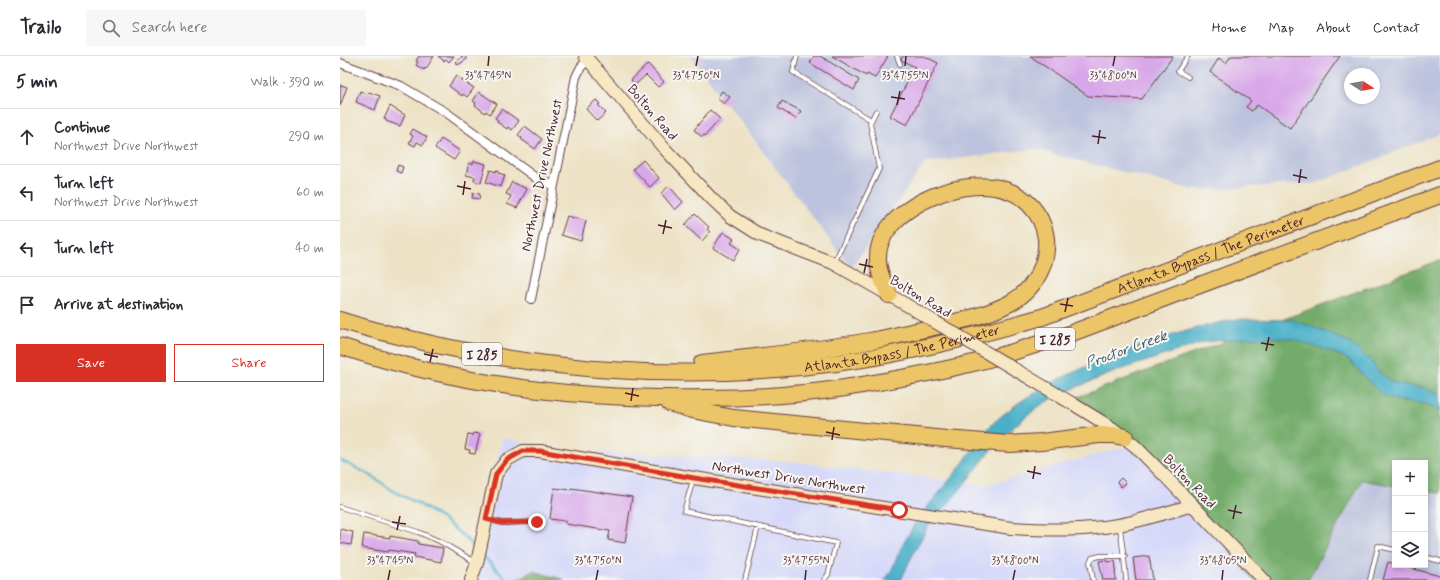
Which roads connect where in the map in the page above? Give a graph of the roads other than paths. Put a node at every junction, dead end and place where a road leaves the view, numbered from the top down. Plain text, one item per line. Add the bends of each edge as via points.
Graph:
1 (797, 56) edge
2 (897, 56) edge
3 (1188, 56) edge
4 (587, 58) edge
5 (340, 63) edge
6 (900, 64) dead end
7 (1188, 77) dead end
8 (876, 111) dead end
9 (871, 120) junction
10 (1440, 168) edge
11 (553, 185) junction
12 (1440, 195) edge
13 (833, 263) junction
14 (889, 295) junction
15 (530, 298) dead end
16 (340, 320) edge
17 (340, 346) edge
18 (627, 371) junction
19 (650, 398) junction
20 (1125, 437) junction
21 (694, 478) junction
22 (1192, 505) junction
23 (340, 507) edge
24 (486, 519) junction
25 (537, 522) dead end
26 (1120, 524) junction
27 (758, 527) junction
28 (1392, 549) edge
29 (1125, 556) junction
30 (1428, 558) edge
31 (1440, 561) edge
32 (477, 563) junction
33 (471, 580) edge
34 (744, 580) edge
35 (824, 580) edge
36 (1093, 580) edge
37 (1126, 580) edge
38 (1264, 580) edge
39 (1370, 580) edge

1 - 9 lane via 793,72
2 - 6 lane
3 - 7 lane via 1178,70
4 - 11 street, Northwest Drive Northwest via 576,77
4 - 13 main road, Bolton Road via 663,147 730,216 760,235
5 - 11 street via 401,86 447,113 536,178
8 - 9 lane
9 - 13 lane via 879,169
10 - 18 highway, Atlanta Bypass / The Perimeter / I 285 via 1095,298 1042,317 981,334 879,356 791,368 661,373
11 - 15 street, Northwest Drive Northwest
12 - 19 highway, Atlanta Bypass / The Perimeter / I 285 via 1069,334 969,364 851,387 800,393 723,398
13 - 14 main road, Bolton Road
14 - 18 highway via 878,261 882,239 902,215 929,198 962,187 992,187 1017,195 1035,212 1041,222 1046,245 1042,268 1034,283 1023,294 995,310 972,318 870,341
14 - 20 main road, Bolton Road, bridge
16 - 18 highway, Atlanta Bypass / The Perimeter / I 285 via 410,339 492,356
17 - 19 highway, Atlanta Bypass / The Perimeter / I 285 via 401,364 504,385
19 - 20 highway via 734,418 946,439 1009,444 1099,435
20 - 22 main road, Bolton Road
21 - 24 main road, Northwest Drive Northwest via 540,451 523,451 507,460 496,474
21 - 26 main road, Northwest Drive Northwest via 1011,528 1084,529
21 - 27 lane via 684,512
22 - 26 main road, Northwest Drive Northwest
22 - 38 main road, Bolton Road
23 - 32 lane via 418,532
24 - 25 lane via 502,523
24 - 32 main road, Northwest Drive Northwest
26 - 29 lane
27 - 34 lane
27 - 35 lane via 836,543 828,575
28 - 39 lane via 1378,546
29 - 36 lane via 1092,558 1090,562
29 - 37 lane
30 - 31 lane
32 - 33 main road, Northwest Drive Northwest

